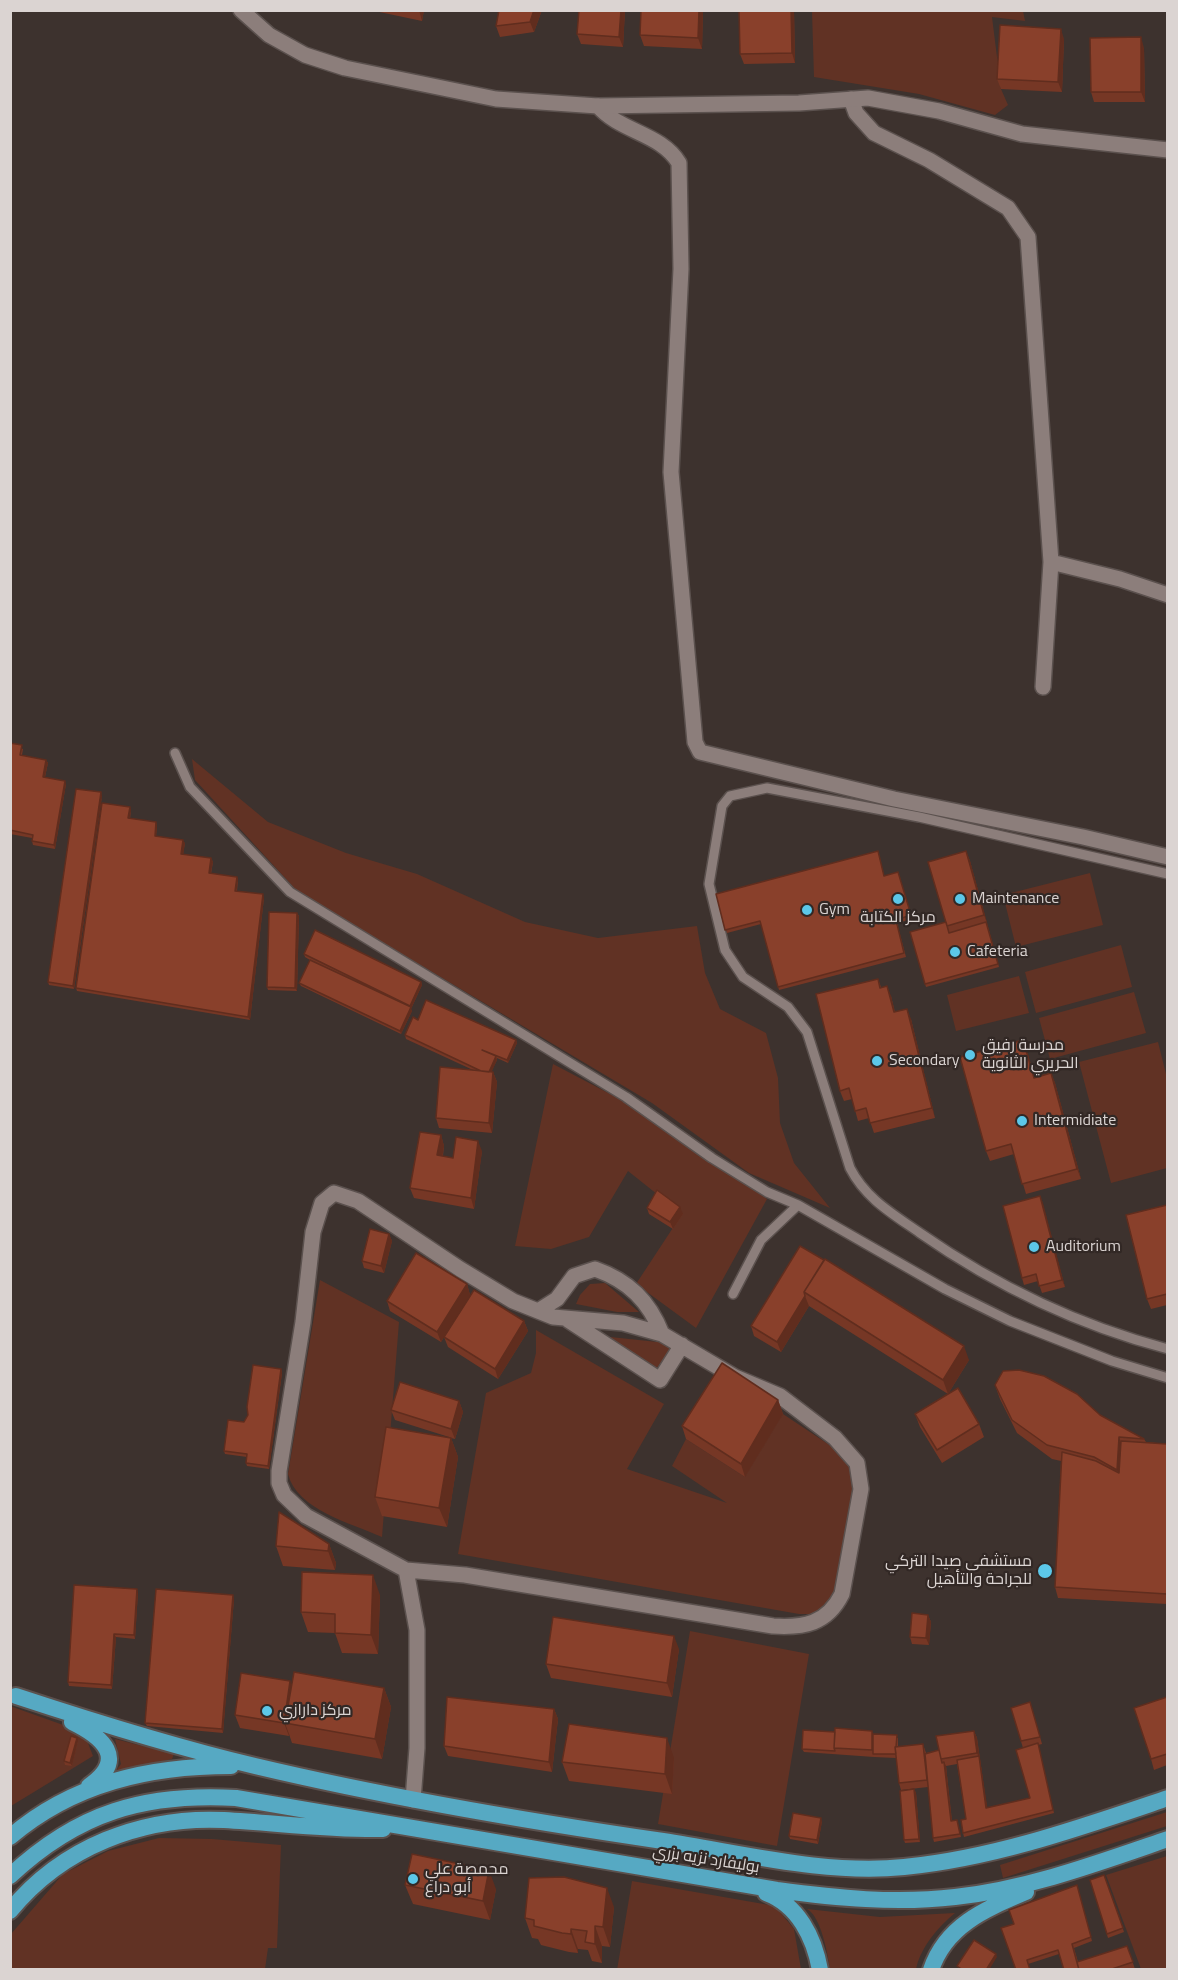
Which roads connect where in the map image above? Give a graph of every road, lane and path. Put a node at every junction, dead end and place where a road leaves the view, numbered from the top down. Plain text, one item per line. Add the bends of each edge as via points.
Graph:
1 (241, 10) edge
2 (851, 99) junction
3 (598, 106) junction
4 (1167, 150) edge
5 (1051, 562) junction
6 (1167, 595) edge
7 (1043, 687) dead end
8 (175, 753) dead end
9 (1167, 857) edge
10 (1167, 874) edge
11 (798, 1205) junction
12 (734, 1294) dead end
13 (538, 1311) junction
14 (566, 1318) junction
15 (662, 1334) junction
16 (682, 1345) junction
17 (1167, 1349) edge
18 (1167, 1378) edge
19 (406, 1570) junction
20 (14, 1695) edge
21 (252, 1766) junction
22 (75, 1795) junction
23 (1167, 1798) edge
24 (413, 1800) junction
25 (423, 1828) junction
26 (10, 1837) edge
27 (1167, 1839) edge
28 (1095, 1864) junction
29 (10, 1876) edge
30 (749, 1886) junction
31 (10, 1911) edge
32 (820, 1970) edge
33 (931, 1970) edge

1 - 3 street via 269,35 305,55 345,68 496,99
2 - 3 street
2 - 4 street via 868,98 939,111 1022,134
2 - 5 street via 856,113 874,133 929,160 1008,208 1028,237
3 - 9 street via 613,121 663,145 679,163 681,268 671,472 698,748 705,755 894,799
5 - 6 street
5 - 7 street
8 - 11 lane via 190,787 297,899 626,1097 743,1179
10 - 17 lane via 919,817 766,788 730,796 722,806 709,884 731,962 743,976 788,1007 807,1032 850,1168 872,1199 956,1259 1018,1294 1102,1329
11 - 12 lane via 760,1240
11 - 18 lane via 945,1289 1010,1321
13 - 14 street
13 - 15 street via 557,1299 574,1276 596,1269 628,1286 648,1304
13 - 19 street via 459,1269 351,1197 334,1193 320,1206 308,1261 279,1483 291,1504 306,1516
14 - 15 street via 623,1323
14 - 16 street via 660,1380
15 - 16 street
16 - 19 street via 735,1377 780,1396 835,1438 856,1463 861,1490 842,1594 826,1617 802,1626 773,1626 476,1577
19 - 24 street via 417,1630 418,1726
20 - 21 highway
20 - 22 highway via 88,1730 107,1747 109,1760 105,1770
21 - 22 highway via 163,1769 106,1782
21 - 24 highway, بوليفارد نزيه بزري
22 - 26 highway via 44,1811
23 - 24 highway, بوليفارد نزيه بزري via 1084,1827 983,1855 902,1868 822,1868
25 - 29 highway, بوليفارد نزيه بزري via 236,1798 187,1796 151,1800 104,1814 51,1841
25 - 30 highway, بوليفارد نزيه بزري
25 - 31 highway via 337,1830 223,1820 153,1826 104,1840 68,1858 44,1875
27 - 28 highway, بوليفارد نزيه بزري
28 - 30 highway, بوليفارد نزيه بزري via 1020,1886 945,1898 825,1897
28 - 33 highway via 973,1916 949,1936
30 - 32 highway via 794,1909 812,1942

